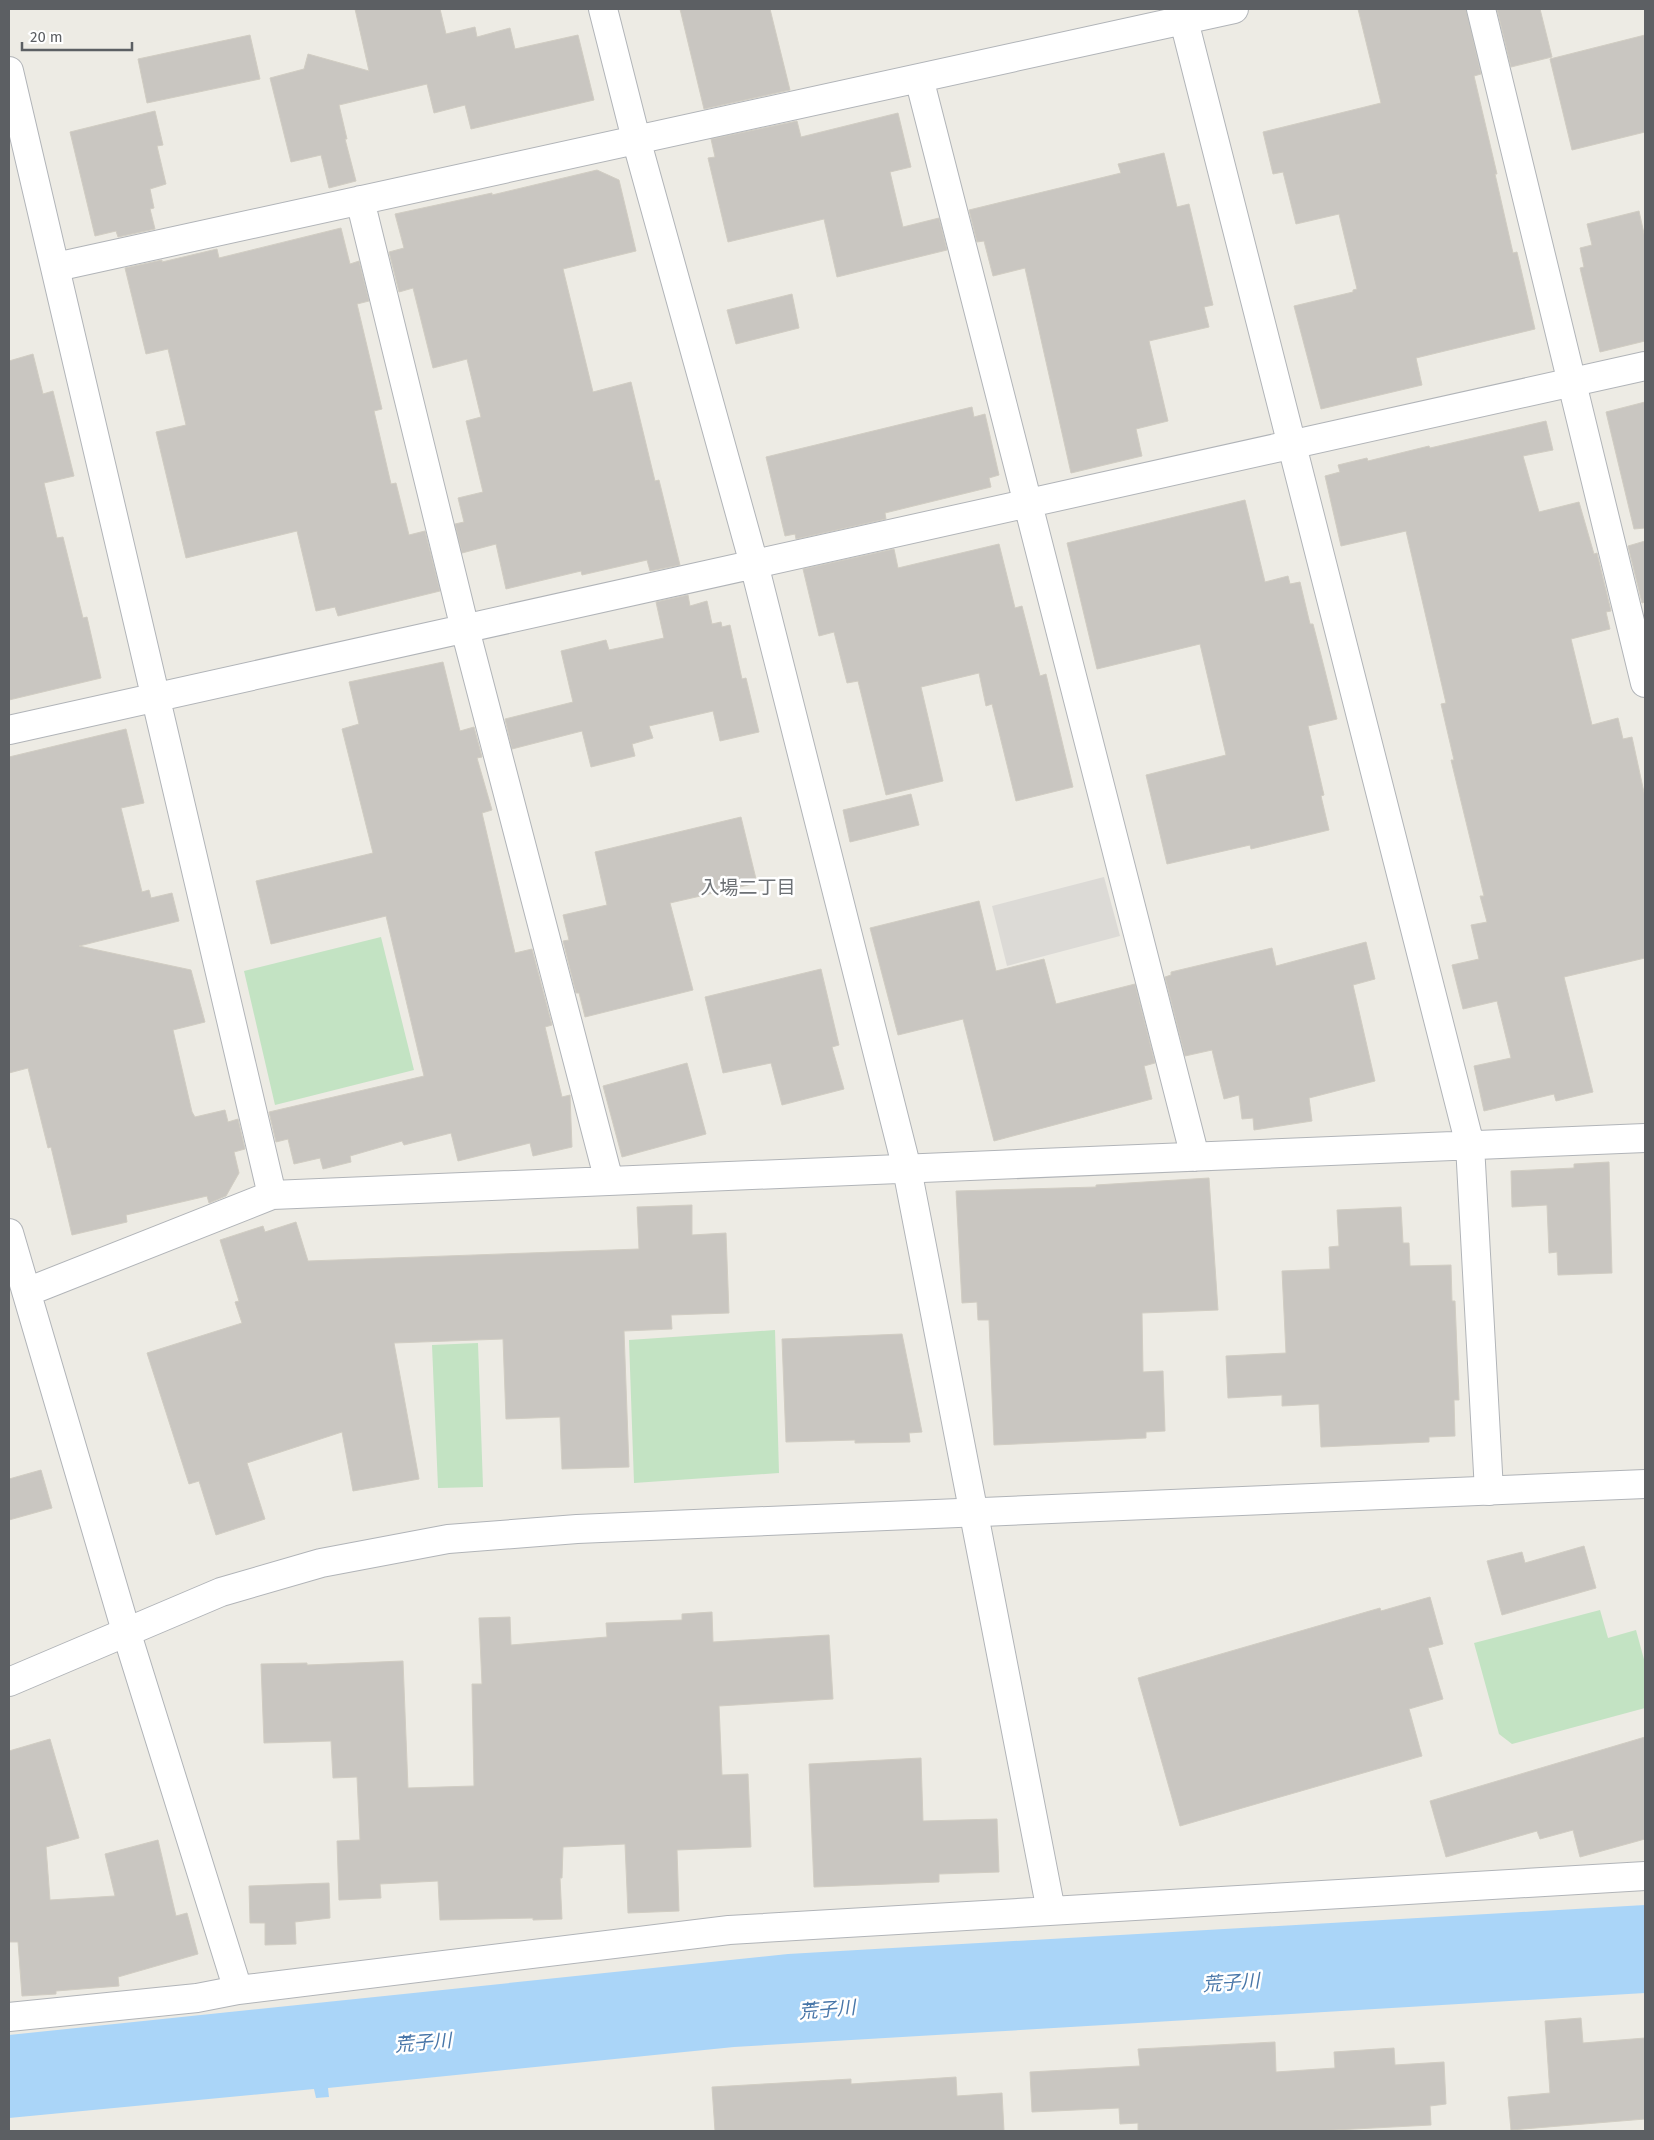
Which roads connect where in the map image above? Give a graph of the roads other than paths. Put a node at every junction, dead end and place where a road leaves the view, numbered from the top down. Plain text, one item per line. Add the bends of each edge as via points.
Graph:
1 (603, 9) edge
2 (1234, 9) edge
3 (1482, 9) edge
4 (1183, 14) edge
5 (9, 71) edge
6 (919, 78) junction
7 (636, 139) junction
8 (360, 200) junction
9 (56, 267) junction
10 (1645, 366) edge
11 (1572, 382) junction
12 (1292, 444) junction
13 (1028, 503) junction
14 (754, 564) junction
15 (465, 629) junction
16 (1645, 683) edge
17 (156, 696) junction
18 (9, 730) edge
19 (1645, 1138) edge
20 (1470, 1145) junction
21 (1195, 1157) junction
22 (907, 1169) junction
23 (610, 1181) junction
24 (272, 1195) junction
25 (9, 1233) edge
26 (27, 1292) junction
27 (1645, 1484) edge
28 (1489, 1491) junction
29 (973, 1513) junction
30 (126, 1631) junction
31 (9, 1682) edge
32 (1645, 1876) edge
33 (1051, 1911) junction
34 (238, 1990) junction
35 (9, 2017) edge

1 - 7 street
2 - 4 street
3 - 11 street
4 - 6 street
4 - 12 street
5 - 9 street
6 - 7 street
6 - 13 street
7 - 8 street
7 - 14 street
8 - 9 street
8 - 15 street
9 - 17 street
10 - 11 street
11 - 12 street
11 - 16 street
12 - 13 street
12 - 20 street
13 - 14 street
13 - 21 street
14 - 15 street
14 - 22 street
15 - 17 street
15 - 23 street
17 - 18 street
17 - 24 street
19 - 20 street
20 - 21 street
20 - 28 street
21 - 22 street
22 - 23 street
22 - 29 street
23 - 24 street
24 - 26 street
25 - 26 street
26 - 30 street
27 - 28 street
28 - 29 street
29 - 30 street via 587,1529 448,1539 321,1563 221,1592
29 - 33 street
30 - 31 street
30 - 34 street
32 - 33 street
33 - 34 street via 729,1930
34 - 35 street via 197,1998

